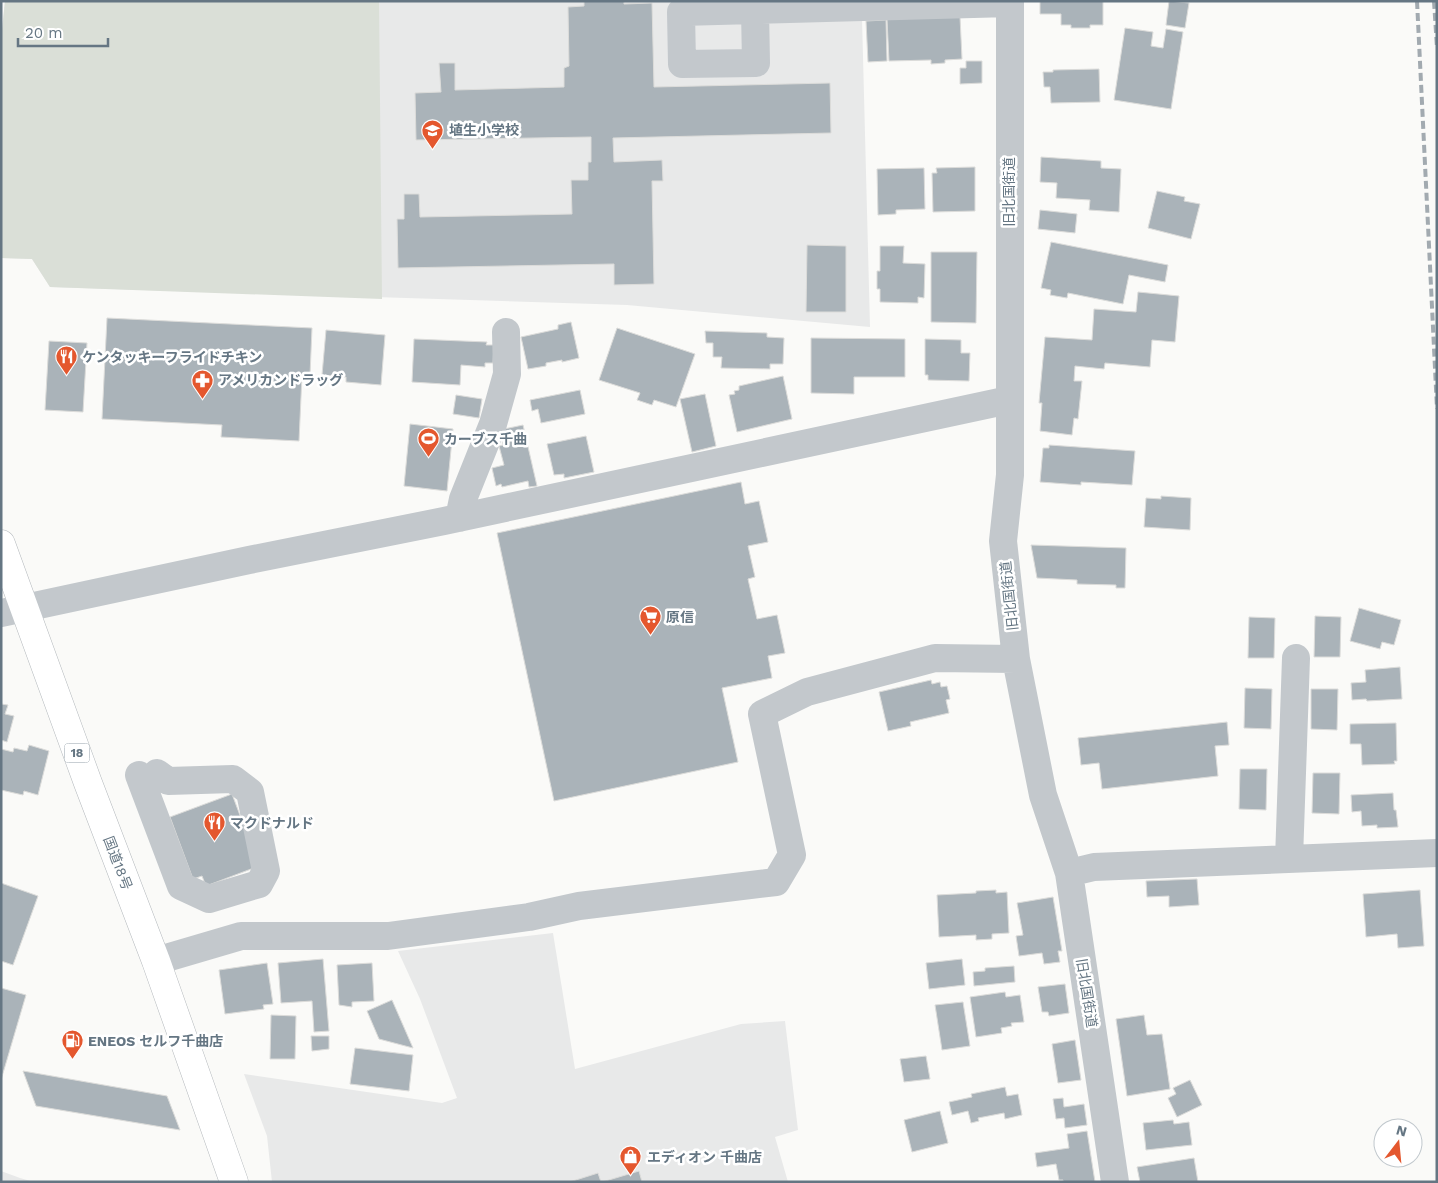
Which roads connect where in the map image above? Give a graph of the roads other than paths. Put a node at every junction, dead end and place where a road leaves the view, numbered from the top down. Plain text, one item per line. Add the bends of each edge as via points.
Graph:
1 (1010, 2) edge
2 (755, 10) dead end
3 (506, 332) dead end
4 (1009, 400) junction
5 (459, 518) junction
6 (1, 544) edge
7 (13, 611) edge
8 (1296, 658) dead end
9 (1016, 659) junction
10 (148, 774) joint
11 (1437, 853) edge
12 (1289, 859) junction
13 (1069, 873) junction
14 (156, 961) junction
15 (234, 1182) edge
16 (1114, 1182) edge

1 - 2 street
1 - 4 street, 旧北国街道
3 - 5 street via 507,374 493,424 463,499
4 - 5 street
4 - 9 street, 旧北国街道 via 1010,475 1003,541
5 - 7 street
6 - 7 highway, 国道18号 / 18
7 - 14 highway, 国道18号 / 18 via 88,783
8 - 12 street
9 - 13 street, 旧北国街道 via 1043,794
9 - 14 street via 935,658 807,692 762,714 792,855 776,882 579,906 529,917 388,936 241,936
10 - 10 street via 168,781 233,779 250,792 266,871 260,884 209,899 181,886
11 - 12 street
12 - 13 street via 1094,867
13 - 16 street, 旧北国街道
14 - 15 highway, 国道18号 / 18

